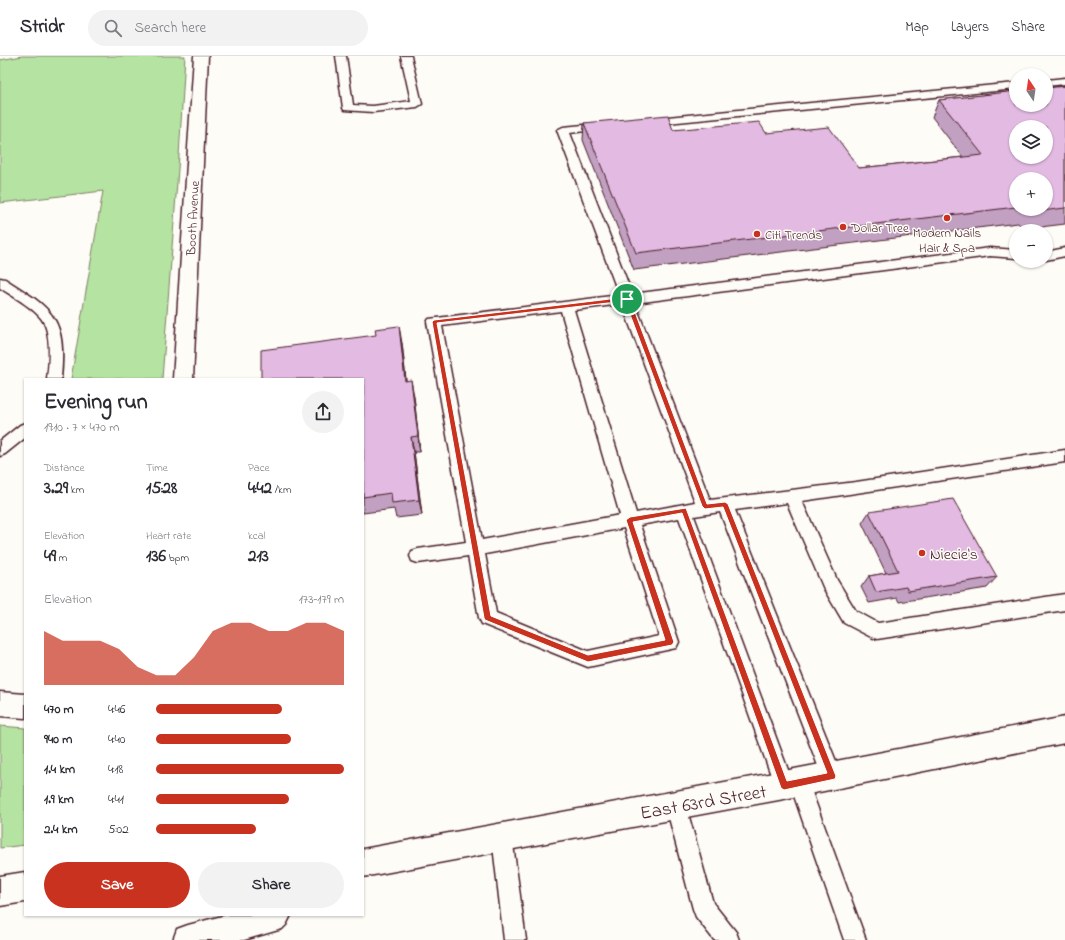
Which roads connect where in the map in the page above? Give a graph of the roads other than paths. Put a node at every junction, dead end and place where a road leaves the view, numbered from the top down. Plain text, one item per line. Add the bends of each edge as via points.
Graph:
1 (201, 56) edge
2 (340, 56) edge
3 (406, 56) edge
4 (1065, 81) edge
5 (1053, 82) edge
6 (1009, 87) edge
7 (633, 123) edge
8 (617, 125) edge
9 (1065, 252) edge
10 (1009, 253) edge
11 (1053, 255) edge
12 (0, 282) edge
13 (627, 299) junction
14 (566, 306) junction
15 (54, 378) edge
16 (182, 378) edge
17 (24, 430) edge
18 (0, 450) edge
19 (1065, 456) edge
20 (792, 496) junction
21 (725, 504) junction
22 (705, 506) junction
23 (684, 510) junction
24 (630, 520) junction
25 (476, 548) junction
26 (418, 556) dead end
27 (1065, 602) edge
28 (0, 704) edge
29 (24, 706) edge
30 (1065, 730) edge
31 (832, 776) junction
32 (792, 784) junction
33 (676, 806) junction
34 (502, 837) junction
35 (364, 863) edge
36 (24, 887) edge
37 (0, 891) edge
38 (274, 916) edge
39 (188, 940) edge
40 (515, 940) edge
41 (728, 940) edge
42 (855, 940) edge

1 - 16 street, Booth Avenue
2 - 3 lane via 348,108 373,109 416,104
4 - 5 lane
6 - 7 lane
8 - 13 lane via 563,130
9 - 11 lane
10 - 13 lane via 990,252
12 - 15 lane via 31,303 51,322 57,362
13 - 14 lane
13 - 22 lane
14 - 24 lane
14 - 25 lane via 434,322
17 - 18 lane
19 - 20 lane
20 - 21 lane
20 - 27 lane via 830,584 850,617 877,632
21 - 22 lane
21 - 31 lane
22 - 23 lane
23 - 24 lane
23 - 32 lane
24 - 25 lane
24 - 25 lane via 670,642 588,659 488,618
25 - 26 lane
28 - 29 street
30 - 31 street, East 63rd Street
31 - 32 street, East 63rd Street
32 - 33 street, East 63rd Street
32 - 42 lane
33 - 34 street, East 63rd Street
33 - 41 lane via 704,909
34 - 35 street, East 63rd Street
34 - 40 lane
36 - 37 street
38 - 39 street

